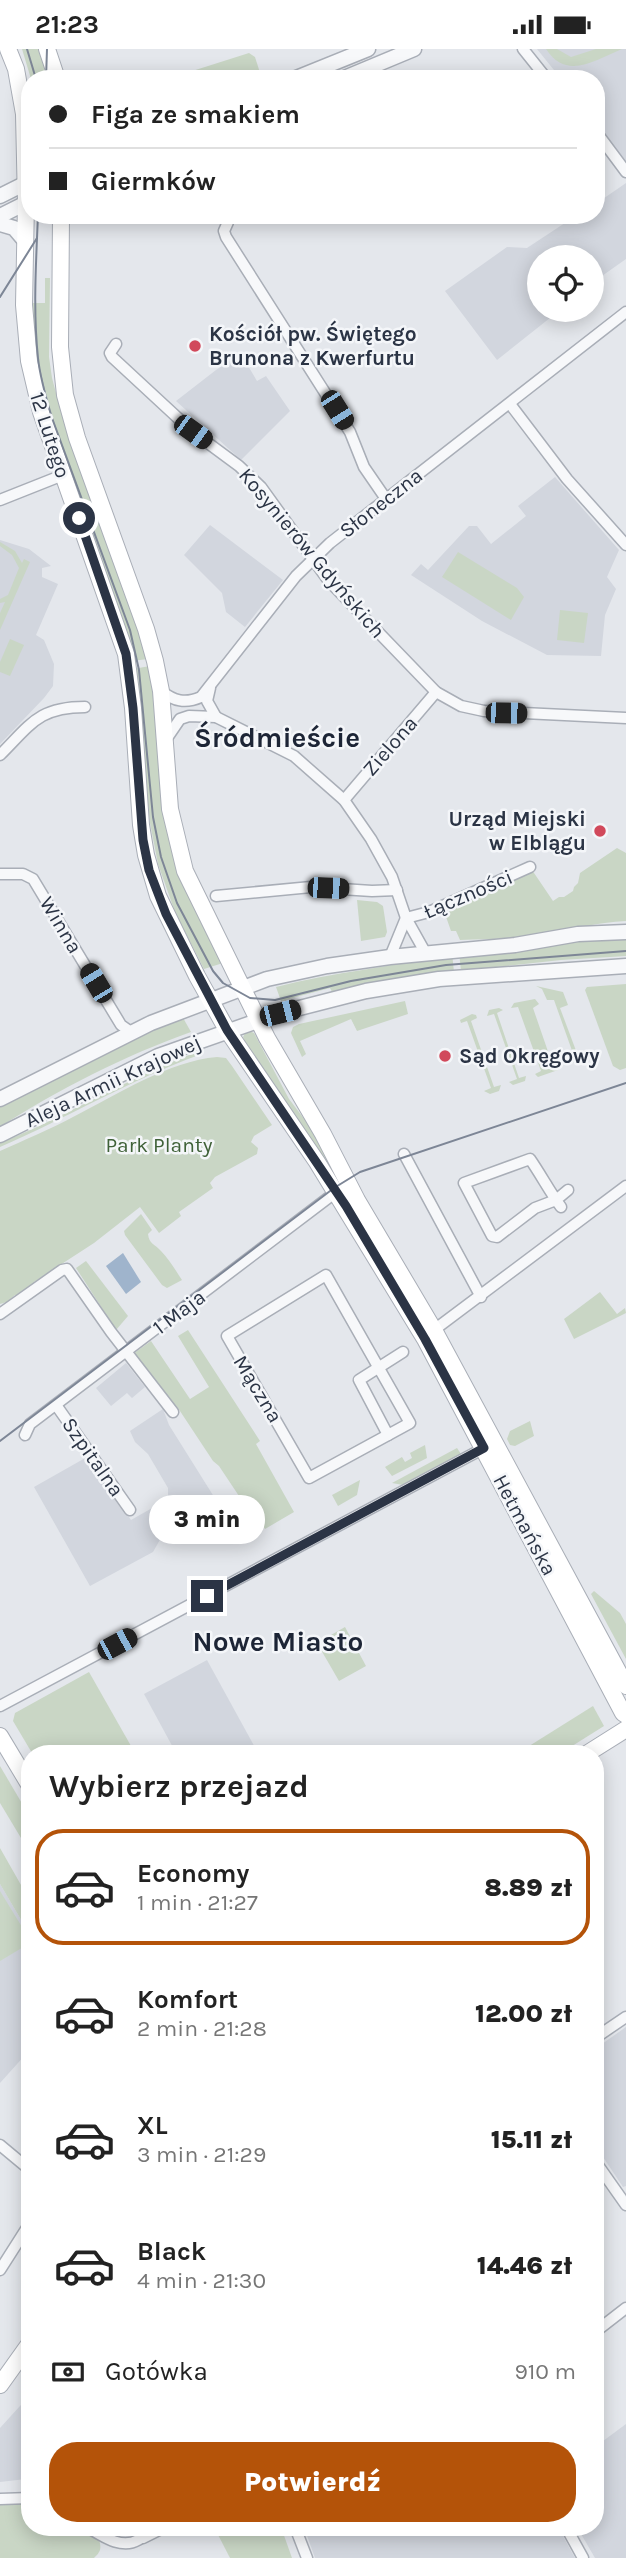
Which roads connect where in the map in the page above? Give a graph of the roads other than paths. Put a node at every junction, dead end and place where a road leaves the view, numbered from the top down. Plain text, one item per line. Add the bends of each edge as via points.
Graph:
1 (8, 49) edge
2 (47, 49) edge
3 (368, 49) edge
4 (414, 49) edge
5 (523, 49) edge
6 (54, 70) edge
7 (316, 70) edge
8 (364, 70) edge
9 (540, 70) edge
10 (21, 94) edge
11 (605, 144) edge
12 (626, 172) edge
13 (21, 185) edge
14 (0, 196) edge
15 (21, 206) edge
16 (0, 216) edge
17 (0, 224) edge
18 (26, 224) edge
19 (61, 224) edge
20 (227, 224) edge
21 (25, 241) junction
22 (626, 312) edge
23 (116, 344) dead end
24 (510, 404) junction
25 (63, 475) junction
26 (386, 499) junction
27 (0, 500) edge
28 (626, 545) edge
29 (312, 560) junction
30 (211, 685) junction
31 (161, 691) junction
32 (436, 692) junction
33 (85, 707) dead end
34 (216, 717) junction
35 (626, 718) edge
36 (165, 741) junction
37 (0, 755) edge
38 (344, 800) junction
39 (530, 867) dead end
40 (0, 874) edge
41 (397, 890) junction
42 (216, 896) dead end
43 (406, 918) junction
44 (626, 932) edge
45 (425, 952) junction
46 (390, 957) junction
47 (626, 966) edge
48 (243, 987) junction
49 (210, 1000) junction
50 (258, 1019) junction
51 (227, 1030) junction
52 (131, 1033) junction
53 (0, 1099) edge
54 (0, 1135) edge
55 (404, 1154) dead end
56 (341, 1185) junction
57 (626, 1186) edge
58 (568, 1190) dead end
59 (559, 1204) junction
60 (481, 1297) junction
61 (0, 1314) edge
62 (434, 1331) junction
63 (126, 1351) junction
64 (403, 1352) dead end
65 (378, 1367) junction
66 (56, 1405) junction
67 (173, 1412) dead end
68 (25, 1434) dead end
69 (388, 1435) junction
70 (489, 1445) junction
71 (130, 1510) dead end
72 (626, 1686) edge
73 (0, 1706) edge
74 (626, 1715) edge
75 (626, 1728) edge
76 (0, 1736) edge
77 (600, 1745) edge
78 (21, 1771) edge
79 (626, 2017) edge
80 (604, 2032) edge
81 (0, 2145) edge
82 (21, 2162) edge
83 (604, 2174) edge
84 (626, 2206) edge
85 (21, 2237) edge
86 (0, 2270) edge
87 (626, 2308) edge
88 (604, 2325) edge
89 (21, 2356) edge
90 (0, 2385) edge
91 (21, 2498) edge
92 (0, 2499) edge
93 (103, 2536) edge
94 (141, 2536) edge
95 (146, 2536) edge
96 (298, 2536) edge
97 (571, 2536) edge
98 (137, 2540) junction
99 (307, 2558) edge
100 (583, 2558) edge

1 - 10 main road, 12 Lutego
2 - 6 main road
3 - 7 street
4 - 8 street
5 - 9 street
11 - 12 street
13 - 14 street
15 - 16 street
17 - 21 street via 14,228
18 - 21 main road, 12 Lutego
19 - 31 main road, 12 Lutego via 60,347 65,395 146,629
20 - 26 street via 226,237 350,432 364,467
21 - 25 main road, 12 Lutego via 29,361
22 - 24 street, Słoneczna
23 - 29 street, Kosynierów Gdyńskich via 112,357 261,487
24 - 26 street, Słoneczna
24 - 28 street via 567,479
25 - 27 street
25 - 49 main road, 12 Lutego via 126,654 139,811 149,870
26 - 29 street, Słoneczna
29 - 30 street, Słoneczna
29 - 32 street, Kosynierów Gdyńskich
30 - 31 street, Słoneczna via 201,697 188,701 172,699
30 - 34 street via 207,701
31 - 36 main road, 12 Lutego
32 - 35 street, Kosynierów Gdyńskich via 461,706 484,711
32 - 38 street, Zielona
33 - 37 street via 57,708 44,714
34 - 36 street via 180,719
34 - 38 street via 294,756
36 - 48 main road, 12 Lutego via 170,809 185,871
38 - 41 street
39 - 43 street, Łączności
40 - 52 street, Winna via 33,879 118,1021
41 - 42 street via 311,887
41 - 43 street
43 - 45 street
43 - 46 street
44 - 45 street, Aleja Armii Krajowej
45 - 46 street, Aleja Armii Krajowej
46 - 48 street, Aleja Armii Krajowej via 296,971
47 - 50 street, Aleja Armii Krajowej via 439,979 366,991
48 - 49 street, Aleja Armii Krajowej
48 - 50 main road, 12 Lutego
49 - 51 main road, 12 Lutego
49 - 52 street, Aleja Armii Krajowej
50 - 51 street, Aleja Armii Krajowej
50 - 56 main road, 12 Lutego
51 - 54 street, Aleja Armii Krajowej via 125,1071
51 - 56 main road, 12 Lutego
52 - 53 street, Aleja Armii Krajowej
55 - 60 street
56 - 62 main road, Hetmańska
56 - 63 street, 1 Maja
56 - 70 main road, Hetmańska
57 - 60 street
58 - 59 street
59 - 59 street via 535,1208 497,1237 492,1236 464,1183 530,1159
60 - 62 street
61 - 63 street via 67,1269
62 - 70 main road, Hetmańska
63 - 66 street, 1 Maja
63 - 67 street
64 - 65 street
65 - 69 street via 359,1380
65 - 69 street, Mączna via 410,1423
65 - 69 street, Mączna via 326,1275 227,1336 309,1478
66 - 68 street, 1 Maja
66 - 71 street, Szpitalna
70 - 72 main road, Hetmańska
70 - 73 street
70 - 74 main road, Hetmańska
75 - 77 main road
76 - 78 main road
79 - 80 street
81 - 82 street
83 - 84 street
85 - 86 street
87 - 88 street
89 - 90 main road
91 - 92 street
93 - 98 street via 120,2543
94 - 98 street
95 - 98 street
96 - 99 street
97 - 100 street

